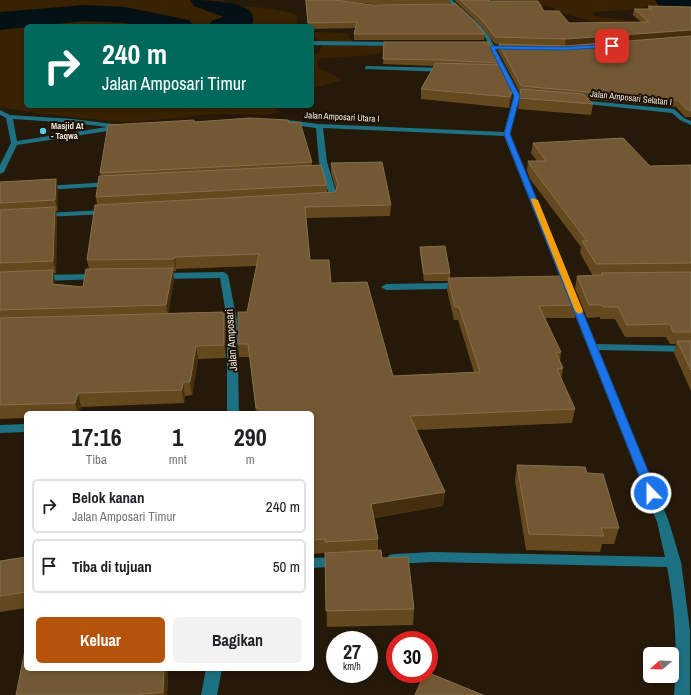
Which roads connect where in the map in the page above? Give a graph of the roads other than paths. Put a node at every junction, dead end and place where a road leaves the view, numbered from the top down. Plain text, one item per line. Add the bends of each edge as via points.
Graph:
1 (449, 0) edge
2 (457, 6) junction
3 (450, 7) edge
4 (314, 44) edge
5 (406, 44) edge
6 (482, 44) edge
7 (491, 46) junction
8 (499, 48) edge
9 (367, 68) dead end
10 (450, 70) edge
11 (496, 72) edge
12 (504, 72) junction
13 (573, 102) edge
14 (0, 112) edge
15 (9, 117) junction
16 (277, 122) edge
17 (691, 123) edge
18 (319, 126) junction
19 (120, 127) junction
20 (128, 127) edge
21 (507, 134) junction
22 (14, 143) junction
23 (0, 172) edge
24 (119, 184) edge
25 (40, 188) edge
26 (317, 202) edge
27 (114, 212) edge
28 (36, 216) edge
29 (154, 276) edge
30 (108, 277) edge
31 (31, 279) edge
32 (468, 283) edge
33 (386, 287) dead end
34 (592, 347) junction
35 (691, 349) edge
36 (233, 411) edge
37 (24, 428) edge
38 (0, 429) edge
39 (380, 560) edge
40 (350, 561) edge
41 (674, 562) junction
42 (314, 563) edge
43 (214, 671) edge
44 (209, 695) edge
45 (682, 695) edge

1 - 2 street
2 - 3 street
2 - 7 street via 478,26
4 - 5 street
6 - 7 street
7 - 8 street
7 - 12 street
9 - 10 street
11 - 12 street
12 - 21 street via 521,96
13 - 17 street, Jalan Amposari Selatan I via 674,111
14 - 15 street
15 - 19 street via 73,120
15 - 22 street
16 - 18 street, Jalan Amposari Utara I
18 - 21 street, Jalan Amposari Utara I
18 - 26 street via 321,173 333,195 332,200
19 - 20 street
19 - 22 street
21 - 34 street
22 - 23 street
24 - 25 street
27 - 28 street
29 - 36 street, Jalan Amposari via 224,275
30 - 31 street
32 - 33 street
34 - 35 street
34 - 41 street via 663,522
37 - 38 street
39 - 41 street via 433,557
40 - 42 street
41 - 45 street via 682,617 685,667
43 - 44 street

